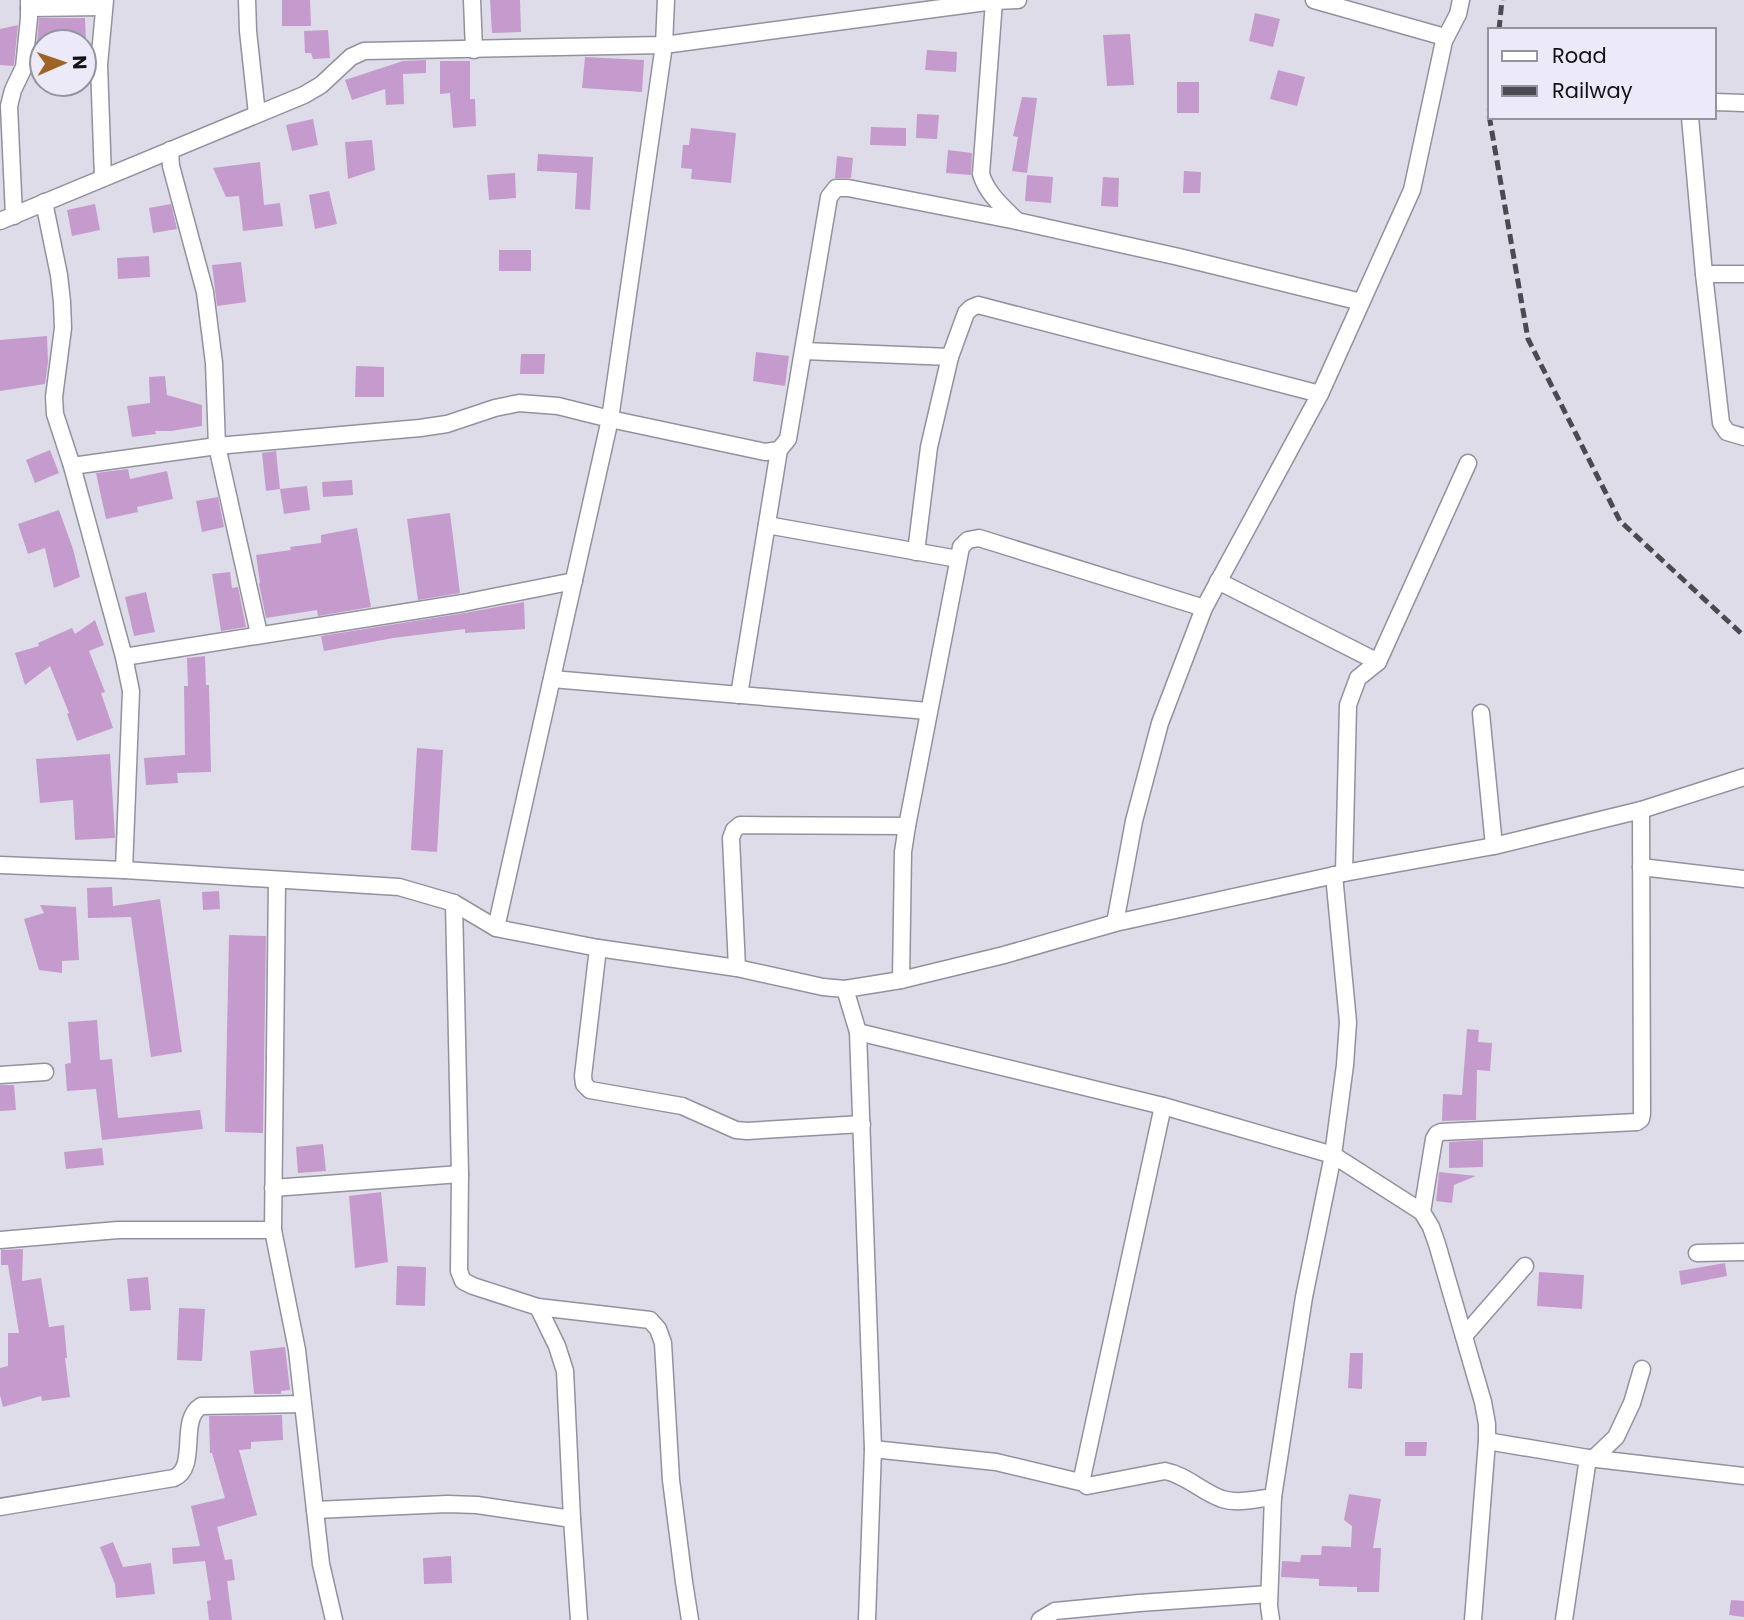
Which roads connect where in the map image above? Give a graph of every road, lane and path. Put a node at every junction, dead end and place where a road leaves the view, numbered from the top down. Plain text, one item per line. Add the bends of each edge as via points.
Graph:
1 (247, 0) edge
2 (472, 0) edge
3 (666, 0) edge
4 (1018, 0) edge
5 (1314, 0) edge
6 (1461, 0) edge
7 (994, 1) edge
8 (29, 4) edge
9 (104, 4) edge
10 (1444, 41) junction
11 (664, 45) junction
12 (474, 50) junction
13 (1716, 102) edge
14 (1744, 103) edge
15 (257, 114) junction
16 (1690, 119) edge
17 (170, 150) junction
18 (103, 178) junction
19 (44, 202) junction
20 (7, 218) edge
21 (1017, 221) junction
22 (1704, 274) junction
23 (1744, 274) edge
24 (1362, 302) junction
25 (804, 351) junction
26 (950, 357) junction
27 (1320, 394) junction
28 (610, 419) junction
29 (1744, 437) edge
30 (217, 446) junction
31 (779, 450) junction
32 (1468, 463) dead end
33 (72, 466) junction
34 (767, 525) junction
35 (916, 552) junction
36 (958, 559) junction
37 (574, 581) junction
38 (1218, 581) junction
39 (1204, 608) junction
40 (259, 635) junction
41 (124, 657) junction
42 (1378, 662) junction
43 (552, 679) junction
44 (740, 695) junction
45 (928, 711) junction
46 (1481, 713) dead end
47 (1744, 778) edge
48 (1641, 810) junction
49 (906, 825) junction
50 (1494, 846) junction
51 (0, 865) edge
52 (1641, 867) junction
53 (124, 870) junction
54 (1339, 874) junction
55 (1744, 879) edge
56 (276, 880) junction
57 (454, 902) junction
58 (1115, 923) junction
59 (496, 928) junction
60 (598, 947) junction
61 (737, 968) junction
62 (901, 980) junction
63 (845, 989) junction
64 (858, 1032) junction
65 (45, 1072) dead end
66 (0, 1075) edge
67 (1163, 1106) junction
68 (862, 1124) junction
69 (1333, 1155) junction
70 (460, 1174) junction
71 (273, 1188) junction
72 (1422, 1212) junction
73 (273, 1230) junction
74 (0, 1240) edge
75 (1744, 1252) edge
76 (1697, 1253) dead end
77 (1525, 1266) dead end
78 (538, 1307) junction
79 (1464, 1336) junction
80 (1642, 1369) dead end
81 (302, 1404) junction
82 (1487, 1441) junction
83 (873, 1449) junction
84 (1591, 1459) junction
85 (1744, 1476) edge
86 (1084, 1483) junction
87 (1273, 1497) junction
88 (0, 1507) edge
89 (315, 1510) junction
90 (572, 1519) junction
91 (1269, 1594) junction
92 (334, 1620) edge
93 (579, 1620) edge
94 (690, 1620) edge
95 (867, 1620) edge
96 (1040, 1620) edge
97 (1271, 1620) edge
98 (1473, 1620) edge
99 (1564, 1620) edge

1 - 15 street
2 - 12 street
3 - 11 street
4 - 7 street
5 - 10 street via 1441,36
6 - 10 street
7 - 11 street
7 - 21 street via 981,174 989,192
8 - 9 street
8 - 20 street via 24,66 9,106
9 - 18 street via 99,65
10 - 24 street via 1412,190
11 - 12 street
11 - 28 street
12 - 15 street via 365,51 304,95
13 - 14 street
15 - 17 street
16 - 22 street
17 - 18 street
17 - 30 street via 205,292
18 - 19 street
19 - 20 street
19 - 33 street via 62,302 55,414
21 - 24 street
21 - 25 street via 836,188 829,197
22 - 23 street
22 - 29 street via 1721,423 1727,432
24 - 27 street
25 - 26 street
25 - 31 street via 788,439
26 - 27 street via 966,313 978,305
26 - 35 street via 929,447
27 - 38 street
28 - 30 street via 558,406 519,403 420,428
28 - 31 street via 765,452
28 - 37 street
30 - 33 street
30 - 40 street
31 - 34 street
32 - 42 street
33 - 41 street
34 - 35 street
34 - 44 street
35 - 36 street
36 - 39 street via 968,540 979,538
36 - 45 street
37 - 40 street
37 - 43 street
38 - 39 street
38 - 42 street
39 - 58 street via 1160,723 1134,821
40 - 41 street
41 - 53 street via 131,691
42 - 54 street via 1358,678 1348,705
43 - 44 street
43 - 59 street
44 - 45 street
45 - 49 street
46 - 50 street
47 - 48 street
48 - 50 street
48 - 52 street
49 - 61 street via 740,825 733,830
49 - 62 street
50 - 54 street
51 - 53 street
52 - 55 street
52 - 72 street via 1641,1119 1441,1132 1434,1139
53 - 56 street
54 - 58 street
54 - 69 street via 1348,1022
56 - 57 street via 399,887
56 - 71 street
57 - 59 street
57 - 70 street
58 - 62 street
59 - 60 street
60 - 61 street
60 - 68 street via 583,1076 590,1090 682,1106 736,1130
61 - 63 street
62 - 63 street
63 - 64 street
64 - 67 street
64 - 68 street
65 - 66 street
67 - 69 street
67 - 86 street
68 - 83 street
69 - 72 street
69 - 87 street via 1304,1297
70 - 71 street
70 - 78 street via 459,1271 463,1281
71 - 73 street
72 - 79 street via 1437,1244
73 - 74 street via 118,1230
73 - 81 street via 296,1342
75 - 76 street
77 - 79 street
78 - 90 street via 565,1371
78 - 94 street via 650,1320 659,1329 671,1480
79 - 82 street via 1483,1402
80 - 84 street via 1616,1437
81 - 88 street via 201,1406 191,1418 181,1475
81 - 89 street
82 - 84 street
82 - 98 street
83 - 86 street via 996,1462
83 - 95 street
84 - 85 street
84 - 99 street
86 - 87 street via 1165,1471 1222,1499 1239,1502
87 - 91 street
89 - 90 street via 477,1505
89 - 92 street
90 - 93 street
91 - 96 street via 1055,1611
91 - 97 street

